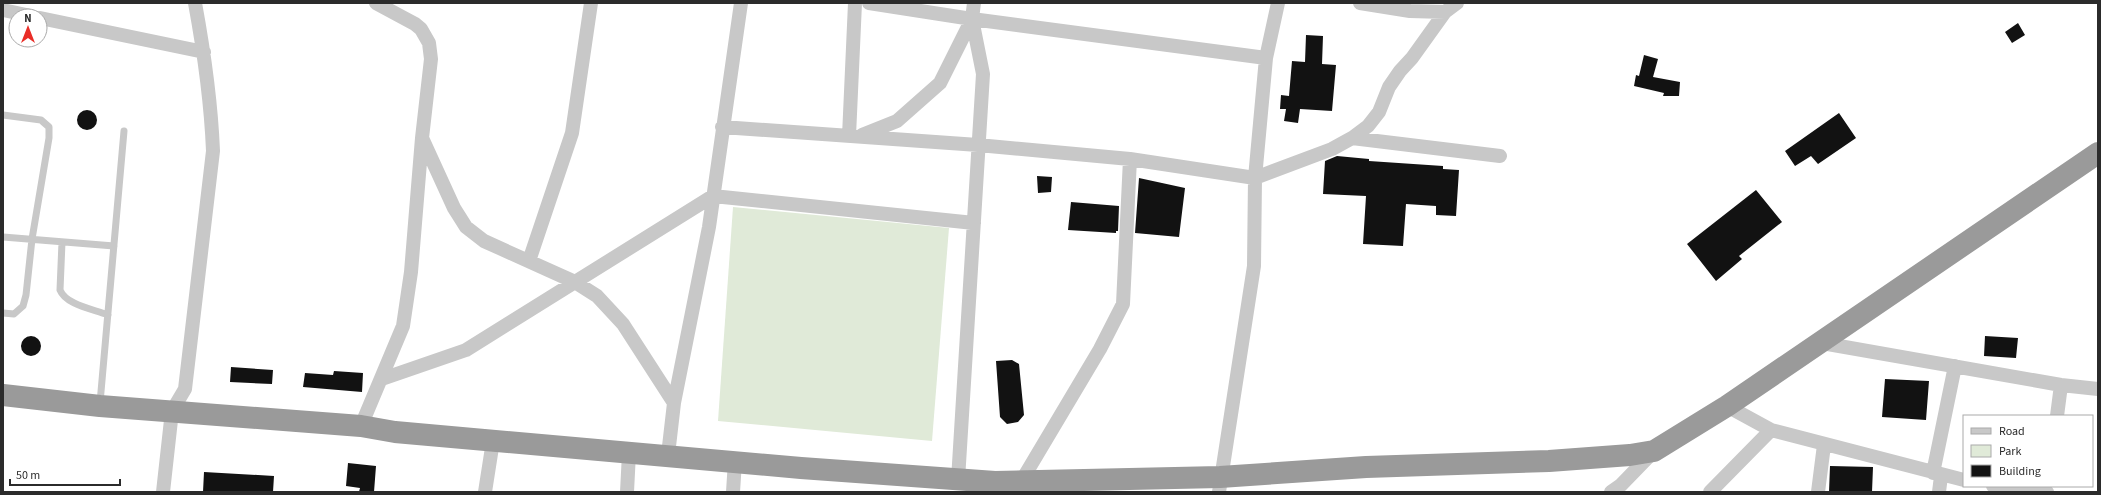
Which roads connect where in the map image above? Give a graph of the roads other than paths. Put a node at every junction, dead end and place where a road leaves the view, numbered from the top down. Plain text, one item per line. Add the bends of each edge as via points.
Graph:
1 (195, 3) edge
2 (376, 3) edge
3 (591, 3) edge
4 (741, 3) edge
5 (855, 3) edge
6 (869, 3) edge
7 (974, 3) edge
8 (1278, 3) edge
9 (1360, 3) edge
10 (1457, 3) edge
11 (1445, 12) junction
12 (972, 19) junction
13 (48, 20) edge
14 (204, 52) junction
15 (1266, 58) junction
16 (3, 115) edge
17 (722, 127) junction
18 (124, 131) dead end
19 (854, 136) junction
20 (422, 138) junction
21 (1352, 138) junction
22 (978, 145) junction
23 (2098, 153) edge
24 (1500, 156) dead end
25 (1130, 159) junction
26 (1255, 178) junction
27 (713, 196) junction
28 (974, 223) junction
29 (3, 237) edge
30 (32, 239) junction
31 (62, 242) junction
32 (114, 246) junction
33 (529, 261) junction
34 (575, 282) junction
35 (3, 313) edge
36 (108, 314) junction
37 (1822, 343) junction
38 (1955, 366) junction
39 (382, 379) junction
40 (2061, 385) junction
41 (2098, 389) edge
42 (3, 395) edge
43 (674, 403) junction
44 (100, 406) junction
45 (1727, 406) junction
46 (172, 411) junction
47 (2057, 415) edge
48 (361, 426) junction
49 (1771, 430) junction
50 (493, 441) junction
51 (1824, 445) junction
52 (1654, 451) junction
53 (630, 453) junction
54 (668, 455) junction
55 (735, 461) junction
56 (1937, 474) junction
57 (958, 480) junction
58 (1022, 480) junction
59 (1963, 480) edge
60 (1219, 484) edge
61 (996, 487) edge
62 (2002, 487) edge
63 (1617, 490) edge
64 (163, 492) edge
65 (486, 492) edge
66 (627, 492) edge
67 (733, 492) edge
68 (1710, 492) edge
69 (1818, 492) edge
70 (1939, 492) edge
71 (2048, 492) edge

1 - 14 street
2 - 20 street via 415,24 429,43 431,59
3 - 33 street via 572,133
4 - 17 street
5 - 19 street
6 - 12 street
7 - 12 street
8 - 15 street
9 - 11 street via 1410,11
10 - 11 street
11 - 21 street via 1389,87 1379,112 1368,126
12 - 15 street
12 - 19 street via 940,83 897,121
12 - 22 street via 983,74
13 - 14 street
14 - 46 street via 213,151 185,389
15 - 26 street
16 - 30 lane via 42,120 49,127
17 - 19 street
17 - 27 street
18 - 32 lane
19 - 22 street
20 - 33 street via 454,208 466,226 484,241
20 - 39 street via 411,272 403,326
21 - 24 street
21 - 26 street via 1332,149
22 - 25 street
22 - 28 street
23 - 37 highway
25 - 26 street
25 - 58 street via 1123,304 1100,349
26 - 60 street via 1254,266
27 - 28 street
27 - 34 street
27 - 43 street
28 - 57 street
29 - 30 lane
30 - 31 lane
30 - 35 lane via 23,306 14,314
31 - 32 lane
31 - 36 lane via 62,296
32 - 36 lane
33 - 34 street
34 - 39 street via 466,350
34 - 43 street via 597,296 615,314
36 - 44 lane
37 - 38 street
37 - 45 highway
38 - 40 street
38 - 56 street
39 - 48 street
40 - 41 street
40 - 47 street
42 - 44 highway
43 - 54 street
44 - 46 highway
45 - 49 street
45 - 52 highway
46 - 48 highway
46 - 64 street
48 - 50 highway via 395,432
49 - 51 street
49 - 68 street
50 - 53 highway
50 - 65 street
51 - 56 street
51 - 69 street
52 - 60 highway via 1592,459 1366,467
52 - 63 street
53 - 54 highway
53 - 66 street
54 - 55 highway
55 - 57 highway
55 - 67 street
56 - 59 street
56 - 70 street
57 - 61 highway
58 - 60 highway
58 - 61 highway
62 - 71 street

